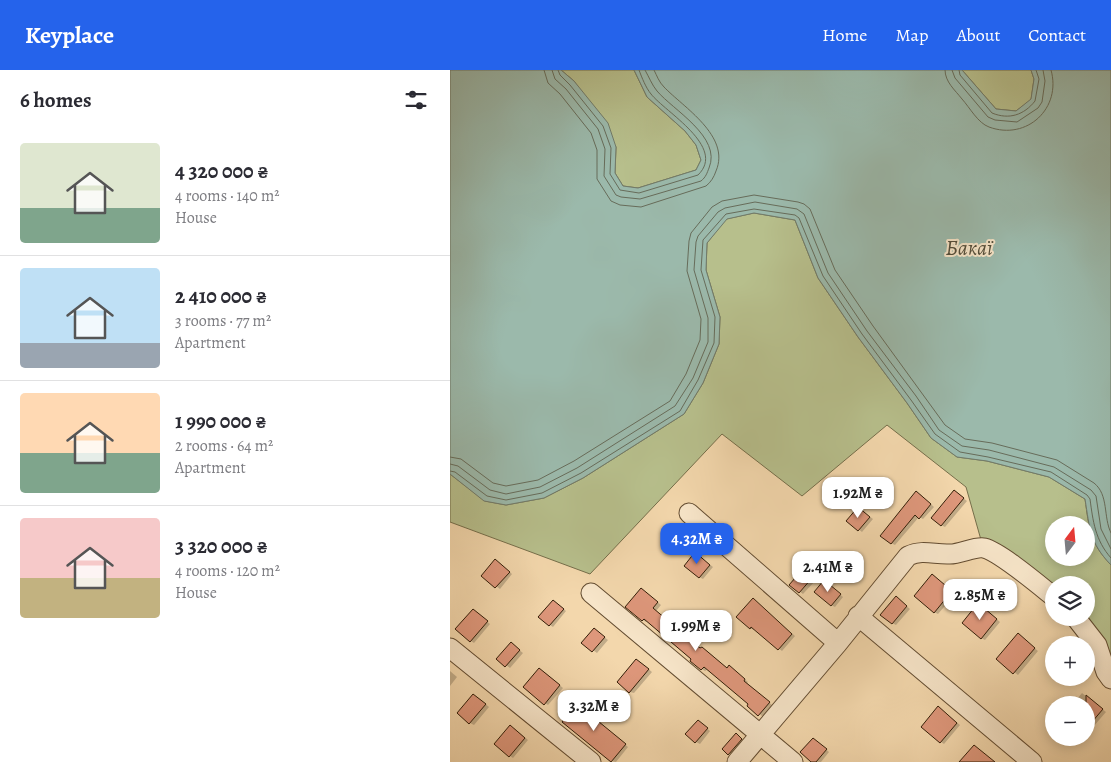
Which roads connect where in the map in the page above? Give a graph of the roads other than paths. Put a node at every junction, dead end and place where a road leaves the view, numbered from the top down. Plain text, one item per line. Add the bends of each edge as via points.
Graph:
1 (690, 513) dead end
2 (1045, 590) edge
3 (591, 593) dead end
4 (858, 616) junction
5 (1082, 626) edge
6 (838, 642) junction
7 (450, 648) edge
8 (1111, 679) edge
9 (761, 734) junction
10 (591, 762) edge
11 (737, 762) edge
12 (793, 762) edge
13 (1032, 762) edge

1 - 6 lane
2 - 4 lane via 999,555 983,548 949,554 916,552 908,556
3 - 9 lane
4 - 6 lane
4 - 13 lane
5 - 8 lane via 1097,645
6 - 9 lane
7 - 10 lane
9 - 11 lane
9 - 12 lane

